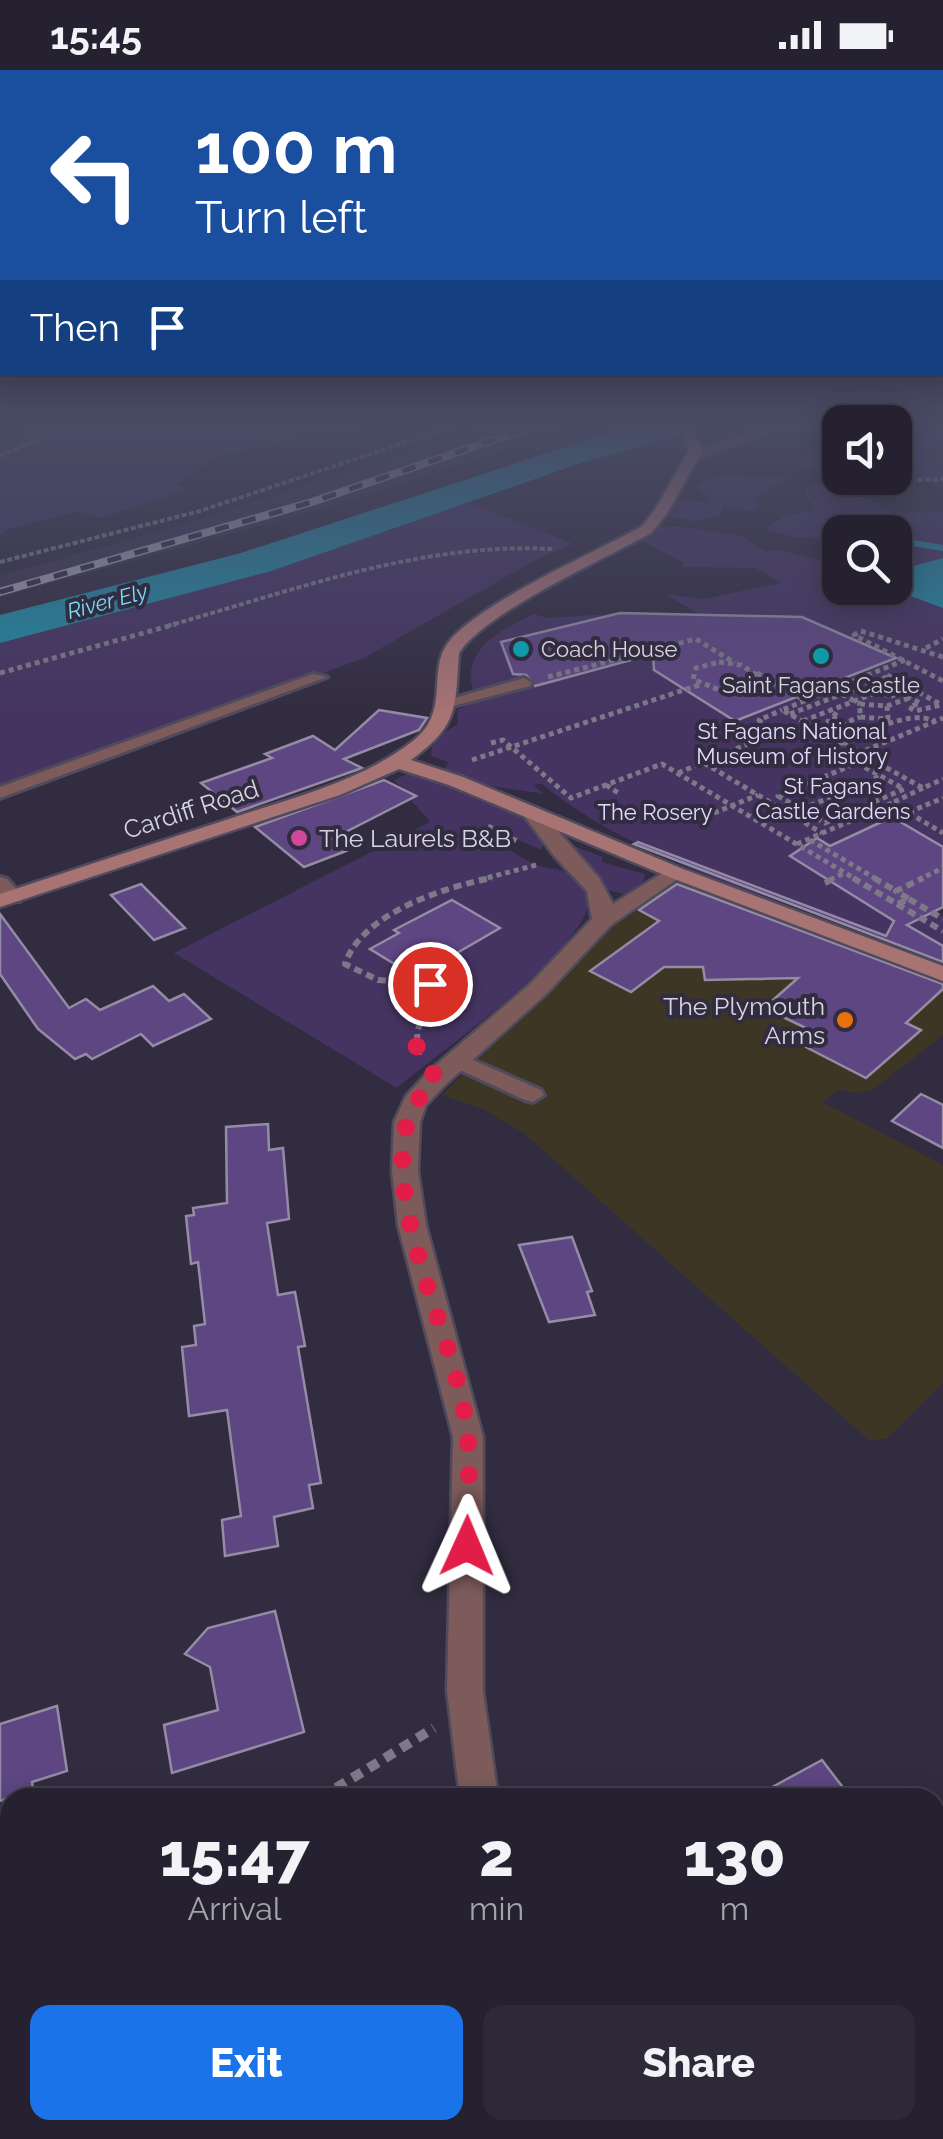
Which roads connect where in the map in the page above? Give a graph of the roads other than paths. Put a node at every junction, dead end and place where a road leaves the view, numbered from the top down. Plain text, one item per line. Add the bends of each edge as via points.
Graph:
1 (655, 523) edge
2 (319, 676) dead end
3 (524, 683) road end
4 (450, 702) junction
5 (397, 762) junction
6 (0, 794) edge
7 (532, 813) junction
8 (676, 873) junction
9 (4, 894) edge
10 (603, 920) junction
11 (943, 974) edge
12 (447, 1069) junction
13 (533, 1095) dead end
14 (478, 1788) edge

1 - 4 street via 497,612 458,642 449,663
2 - 6 lane
3 - 4 lane
4 - 5 street, Cardiff Road via 440,726
5 - 7 street
5 - 9 street, Cardiff Road via 333,792
7 - 8 street
7 - 10 street via 593,882
8 - 10 street
8 - 11 street
10 - 12 street via 579,950
12 - 13 lane
12 - 14 street via 415,1102 407,1122 405,1170 412,1225 466,1418 467,1709

